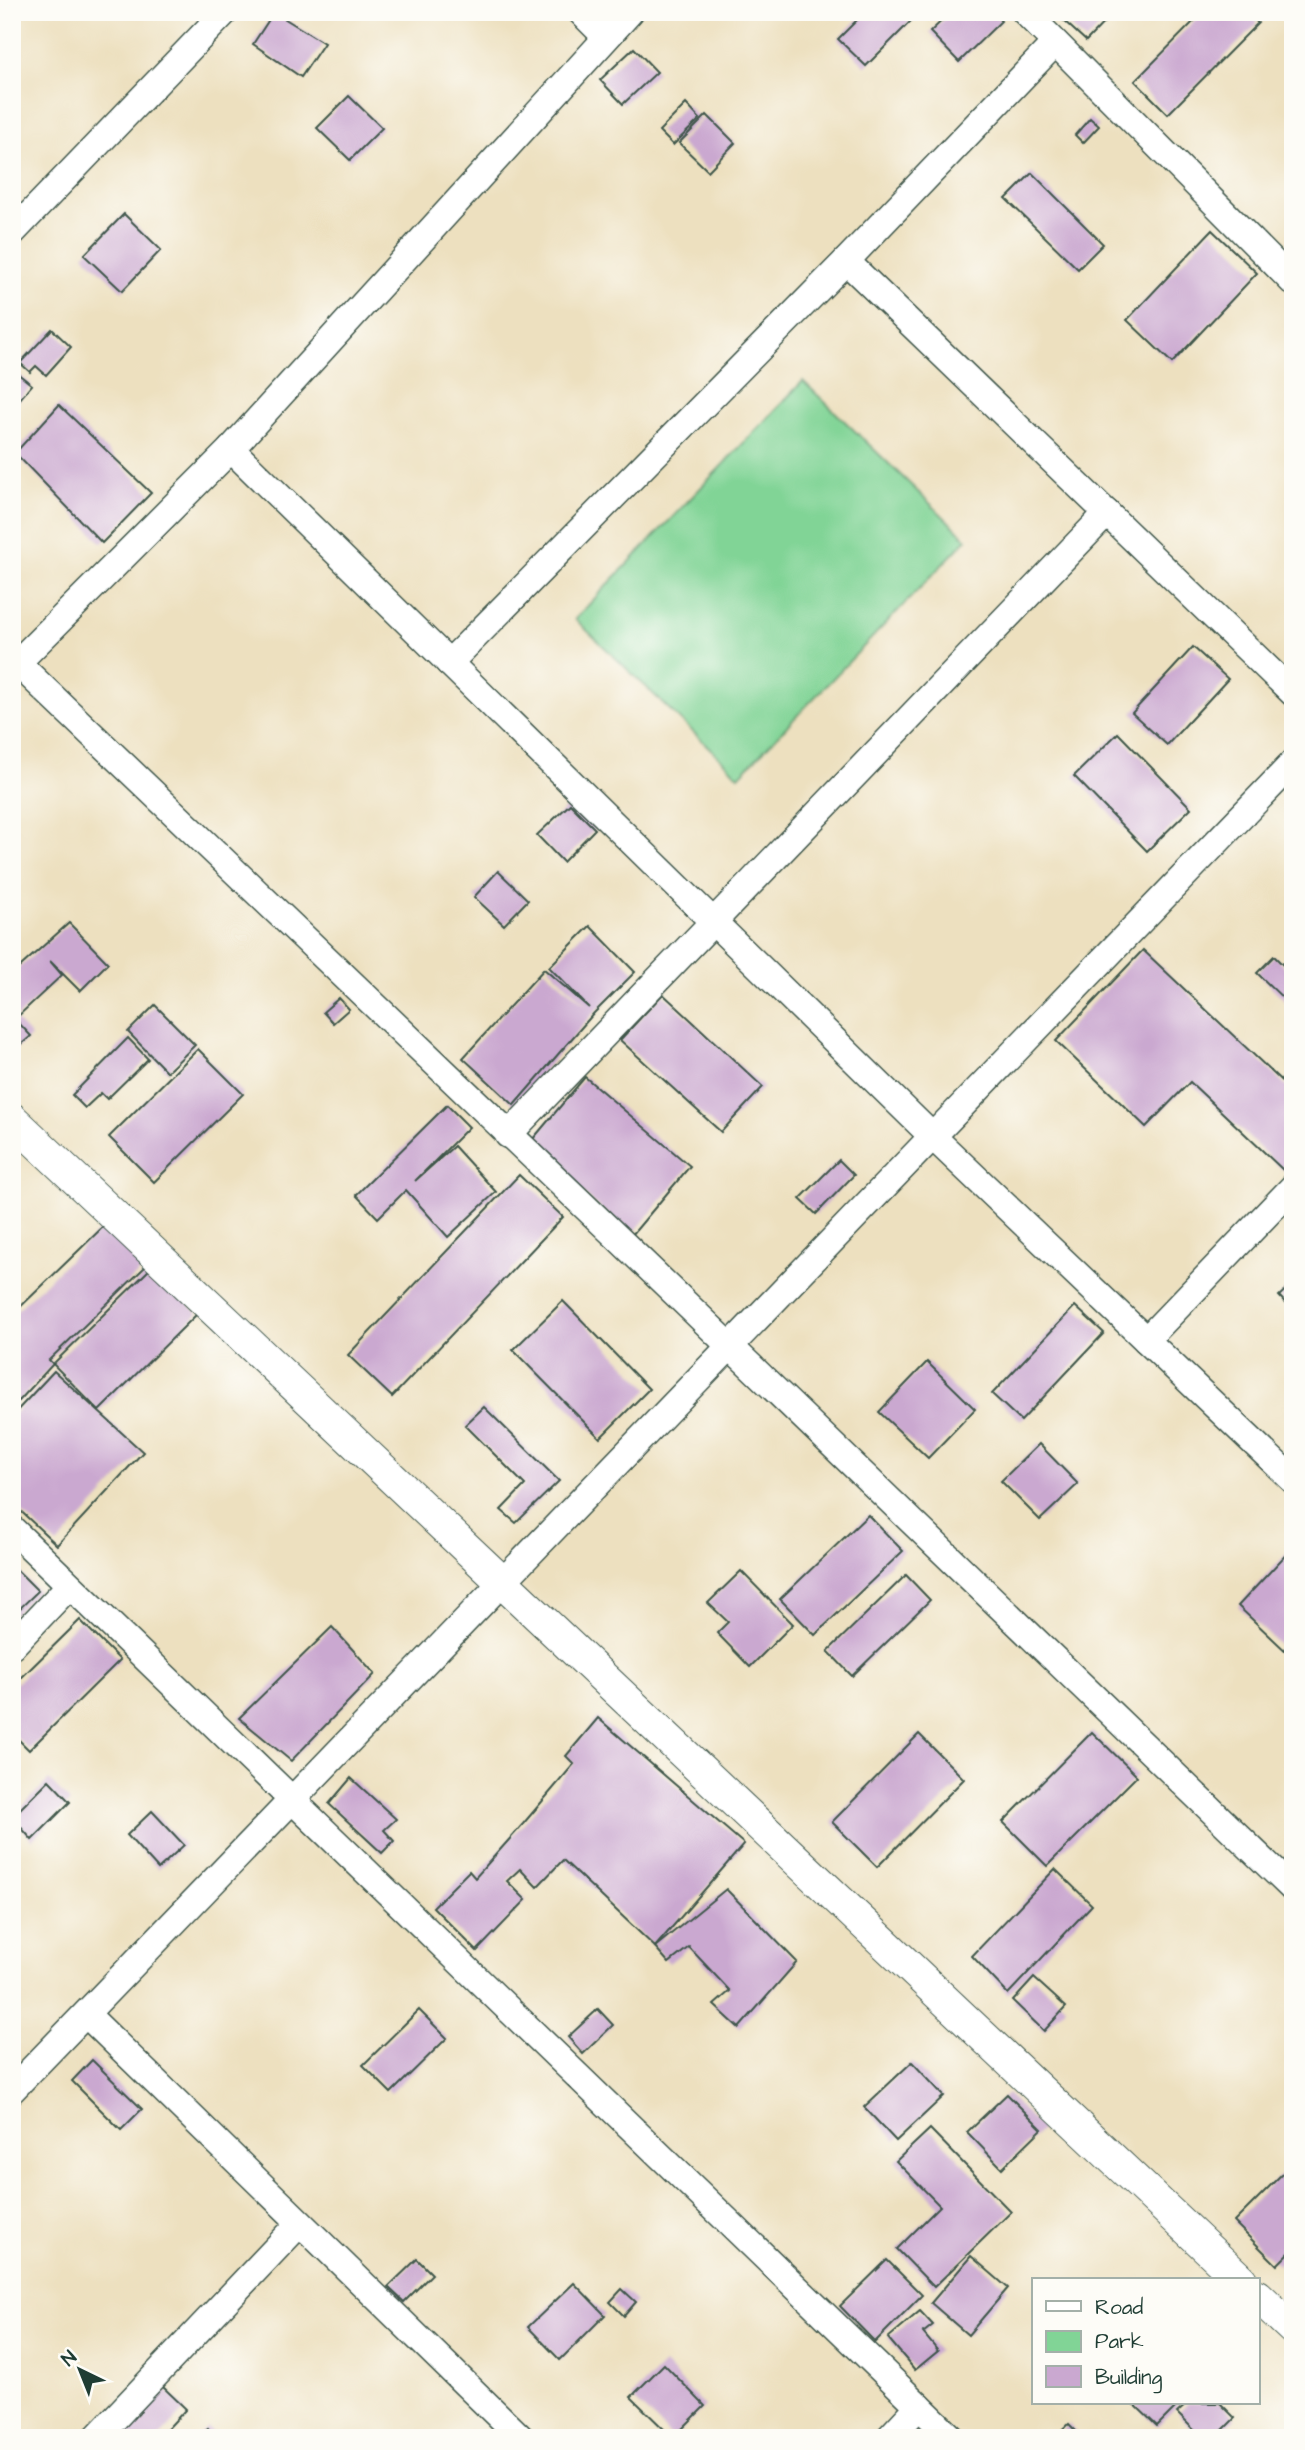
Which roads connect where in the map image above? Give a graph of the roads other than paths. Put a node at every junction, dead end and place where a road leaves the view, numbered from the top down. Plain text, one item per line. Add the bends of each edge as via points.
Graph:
1 (225, 12) edge
2 (581, 12) edge
3 (630, 12) edge
4 (1025, 12) edge
5 (606, 37) junction
6 (1055, 43) junction
7 (12, 233) edge
8 (846, 261) junction
9 (1293, 282) edge
10 (231, 449) junction
11 (1107, 513) junction
12 (14, 663) edge
13 (449, 663) junction
14 (1293, 693) edge
15 (1293, 762) edge
16 (713, 922) junction
17 (12, 1119) edge
18 (508, 1135) junction
19 (932, 1136) junction
20 (1293, 1187) edge
21 (1146, 1340) junction
22 (731, 1344) junction
23 (1293, 1480) edge
24 (12, 1530) edge
25 (504, 1580) junction
26 (69, 1586) junction
27 (12, 1646) edge
28 (290, 1801) junction
29 (1293, 1889) edge
30 (86, 2014) junction
31 (12, 2090) edge
32 (300, 2223) junction
33 (1239, 2278) edge
34 (1260, 2298) edge
35 (1293, 2329) edge
36 (919, 2406) junction
37 (508, 2434) edge
38 (96, 2438) edge
39 (889, 2438) edge
40 (952, 2438) edge

1 - 7 street
2 - 5 street
3 - 5 street
4 - 6 street
5 - 10 street
6 - 8 street
6 - 9 street
8 - 11 street
8 - 13 street
10 - 12 street
10 - 13 street
11 - 14 street
11 - 16 street
12 - 18 street
13 - 16 street
15 - 19 street
16 - 18 street
16 - 19 street
17 - 25 street
18 - 22 street
19 - 21 street
19 - 22 street
20 - 21 street
21 - 23 street
22 - 25 street
22 - 29 street
24 - 26 street
25 - 28 street
25 - 33 street
26 - 27 street
26 - 28 street
28 - 30 street
28 - 36 street
30 - 31 street
30 - 32 street
32 - 37 street
32 - 38 street
34 - 35 street
36 - 39 street
36 - 40 street

